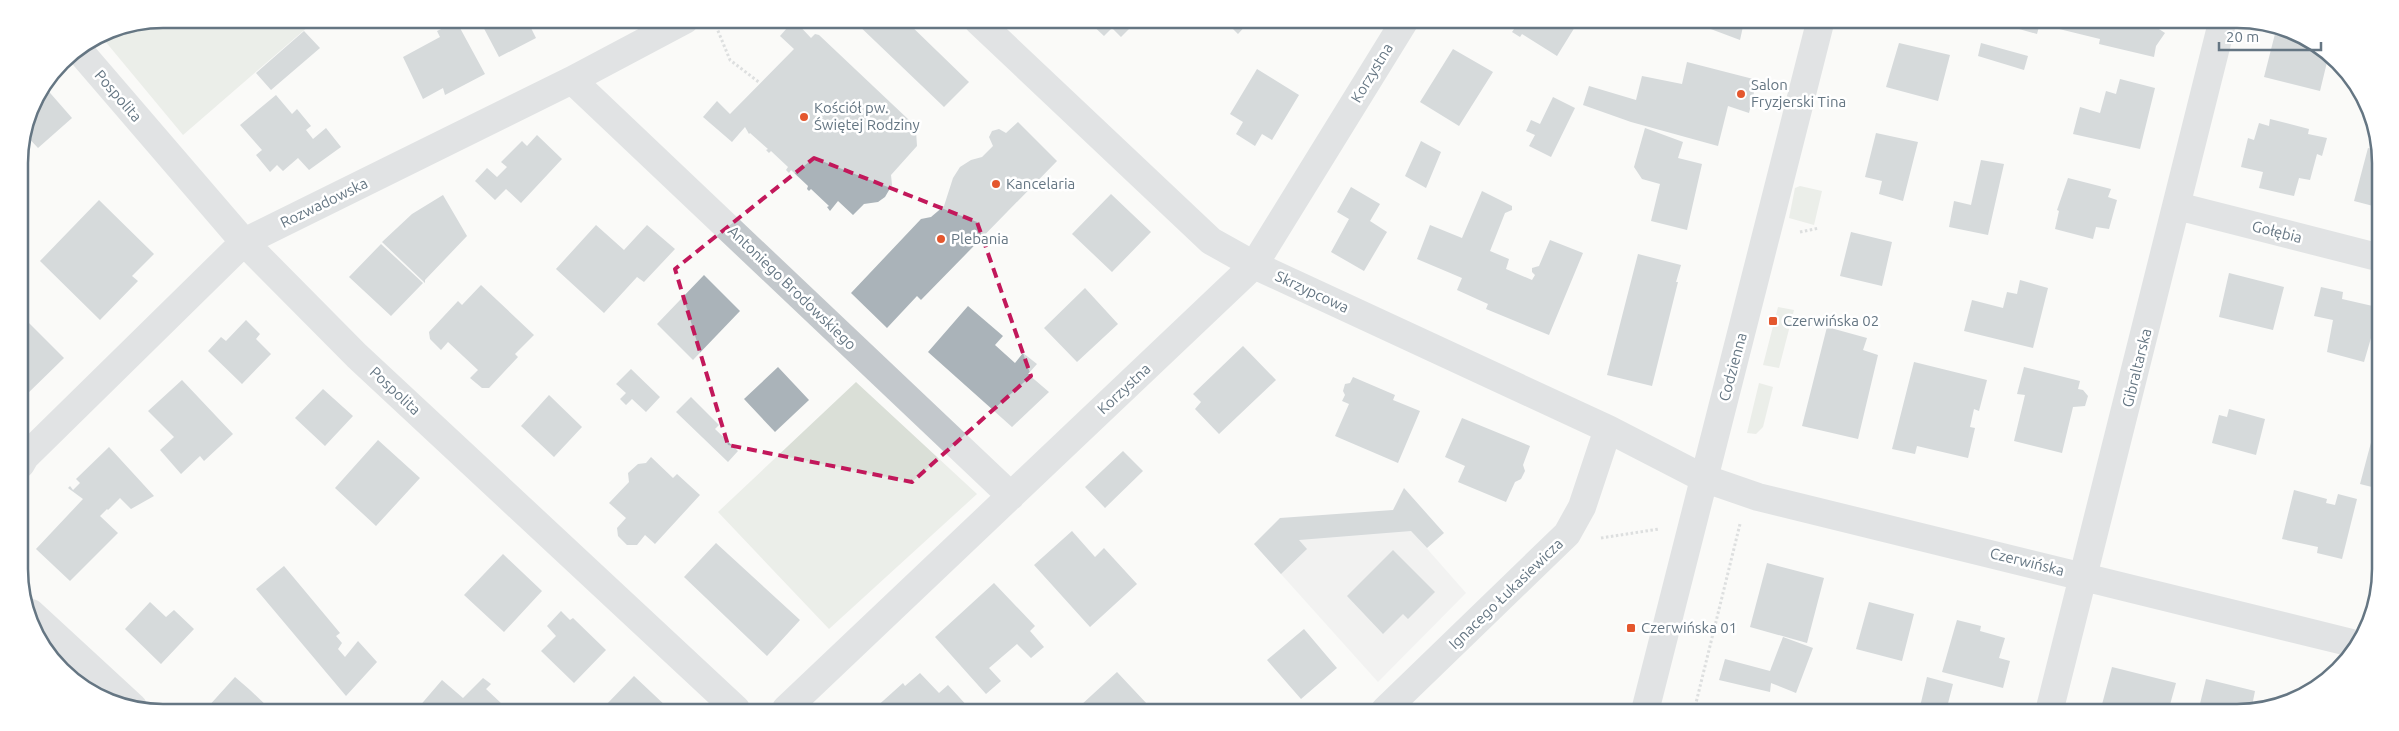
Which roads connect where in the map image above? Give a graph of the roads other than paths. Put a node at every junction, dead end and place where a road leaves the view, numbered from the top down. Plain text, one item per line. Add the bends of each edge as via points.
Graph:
1 (670, 28) edge
2 (985, 28) edge
3 (1400, 28) edge
4 (1819, 28) edge
5 (2221, 28) edge
6 (82, 54) edge
7 (572, 80) junction
8 (2177, 206) junction
9 (244, 242) junction
10 (2372, 256) edge
11 (1254, 266) junction
12 (1608, 429) junction
13 (28, 453) edge
14 (1703, 478) junction
15 (1011, 496) junction
16 (2084, 576) junction
17 (38, 619) edge
18 (2349, 642) edge
19 (122, 697) edge
20 (1392, 703) edge
21 (1647, 703) edge
22 (2051, 703) edge
23 (730, 704) edge
24 (792, 704) edge

1 - 7 street, Rozwadowska
2 - 11 street, Skrzypcowa via 1211,241
3 - 11 street, Korzystna
4 - 14 street, Codzienna via 1746,321
5 - 8 street, Gibraltarska
6 - 9 street, Pospolita
7 - 9 street, Rozwadowska
7 - 15 street, Antoniego Brodowskiego
8 - 10 street, Gołębia
8 - 16 street, Gibraltarska
9 - 13 street, Rozwadowska
9 - 23 street, Pospolita via 357,356
11 - 12 street, Skrzypcowa
11 - 15 street, Korzystna
12 - 14 street, Skrzypcowa
12 - 20 street, Ignacego Łukasiewicza via 1582,507 1568,534
14 - 16 street, Czerwińska via 1758,497
14 - 21 street, Codzienna
15 - 24 street, Korzystna
16 - 18 street, Czerwińska
16 - 22 street, Gibraltarska
17 - 19 street

